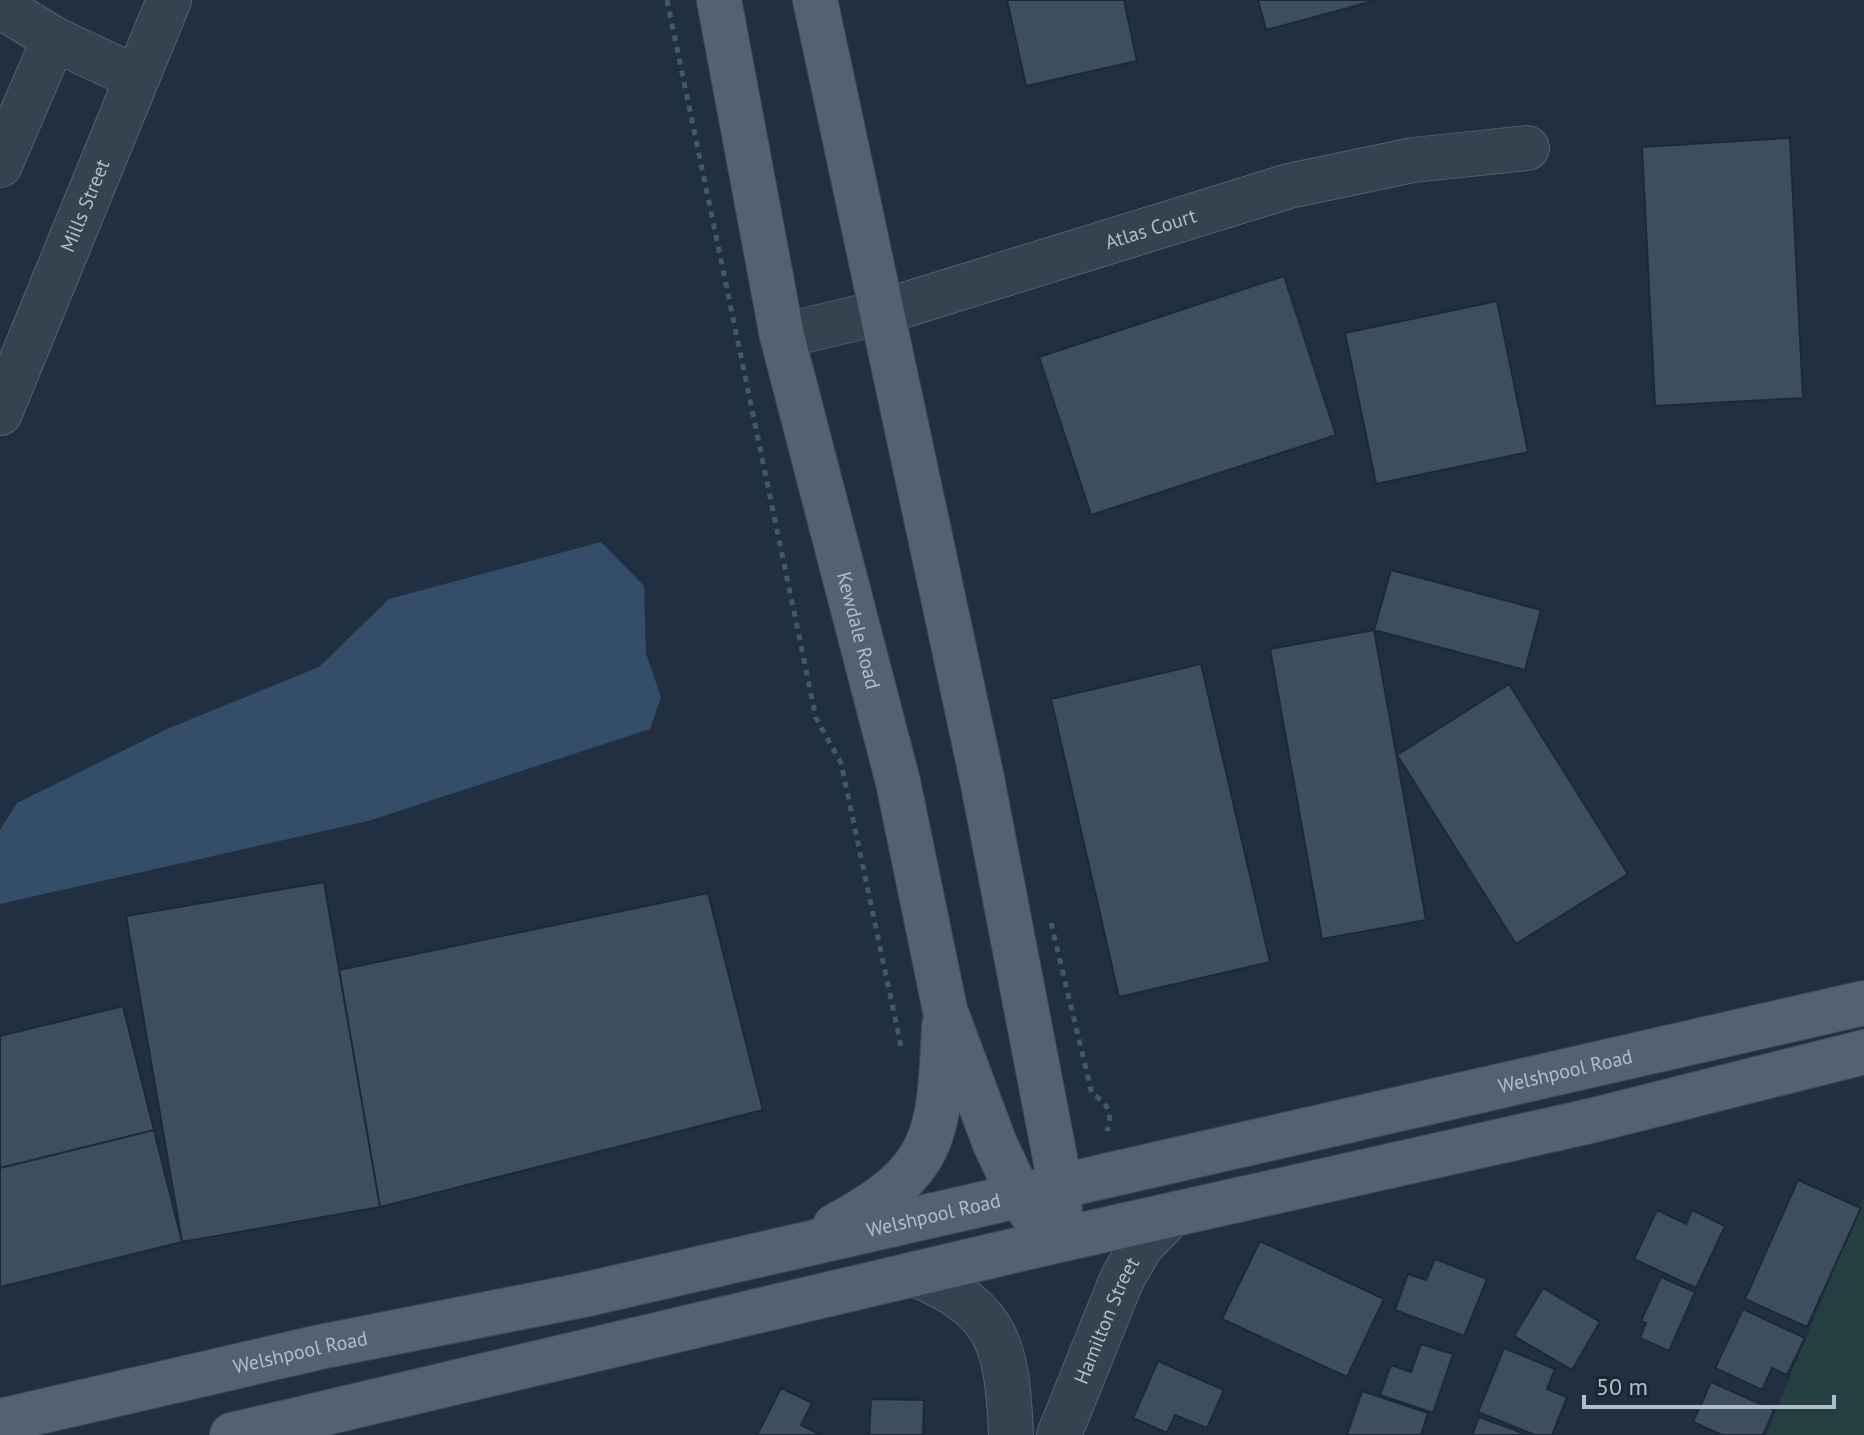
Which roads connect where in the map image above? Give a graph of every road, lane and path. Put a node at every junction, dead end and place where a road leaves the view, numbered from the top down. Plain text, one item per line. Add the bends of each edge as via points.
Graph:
1 (169, 0) edge
2 (667, 0) edge
3 (719, 0) edge
4 (815, 0) edge
5 (0, 6) edge
6 (54, 39) junction
7 (137, 78) junction
8 (1527, 148) dead end
9 (0, 165) edge
10 (882, 312) junction
11 (782, 336) junction
12 (0, 413) edge
13 (1011, 929) junction
14 (1864, 1003) edge
15 (945, 1010) junction
16 (1864, 1052) edge
17 (903, 1056) dead end
18 (1107, 1131) dead end
19 (1039, 1190) junction
20 (1170, 1216) junction
21 (1055, 1241) junction
22 (798, 1246) junction
23 (915, 1274) junction
24 (0, 1421) edge
25 (1063, 1426) edge
26 (1011, 1430) edge
27 (232, 1435) edge

1 - 7 street, Mills Street
2 - 17 path via 816,718 841,763
3 - 11 main road, Kewdale Road
4 - 10 main road, Kewdale Road
5 - 6 street
6 - 7 street
6 - 9 street
7 - 12 street, Mills Street
8 - 10 street, Atlas Court via 1413,160 1289,186
10 - 11 street, Atlas Court
10 - 13 main road, Kewdale Road
11 - 15 main road, Kewdale Road via 898,782
13 - 18 path via 1052,923 1092,1094 1108,1107
13 - 19 main road, Kewdale Road
14 - 19 main road, Welshpool Road
15 - 19 main road, Kewdale Road via 995,1144
15 - 22 main road via 939,1111 921,1162 881,1200
16 - 20 main road via 1590,1121
19 - 21 main road, Kewdale Road
19 - 22 main road, Welshpool Road
20 - 21 main road
20 - 25 street, Hamilton Street via 1141,1246 1122,1279
21 - 23 main road
22 - 24 main road, Welshpool Road
23 - 26 street via 964,1298 985,1321 1001,1353
23 - 27 main road
25 - 26 street via 1063,1408 1052,1406 1035,1408

